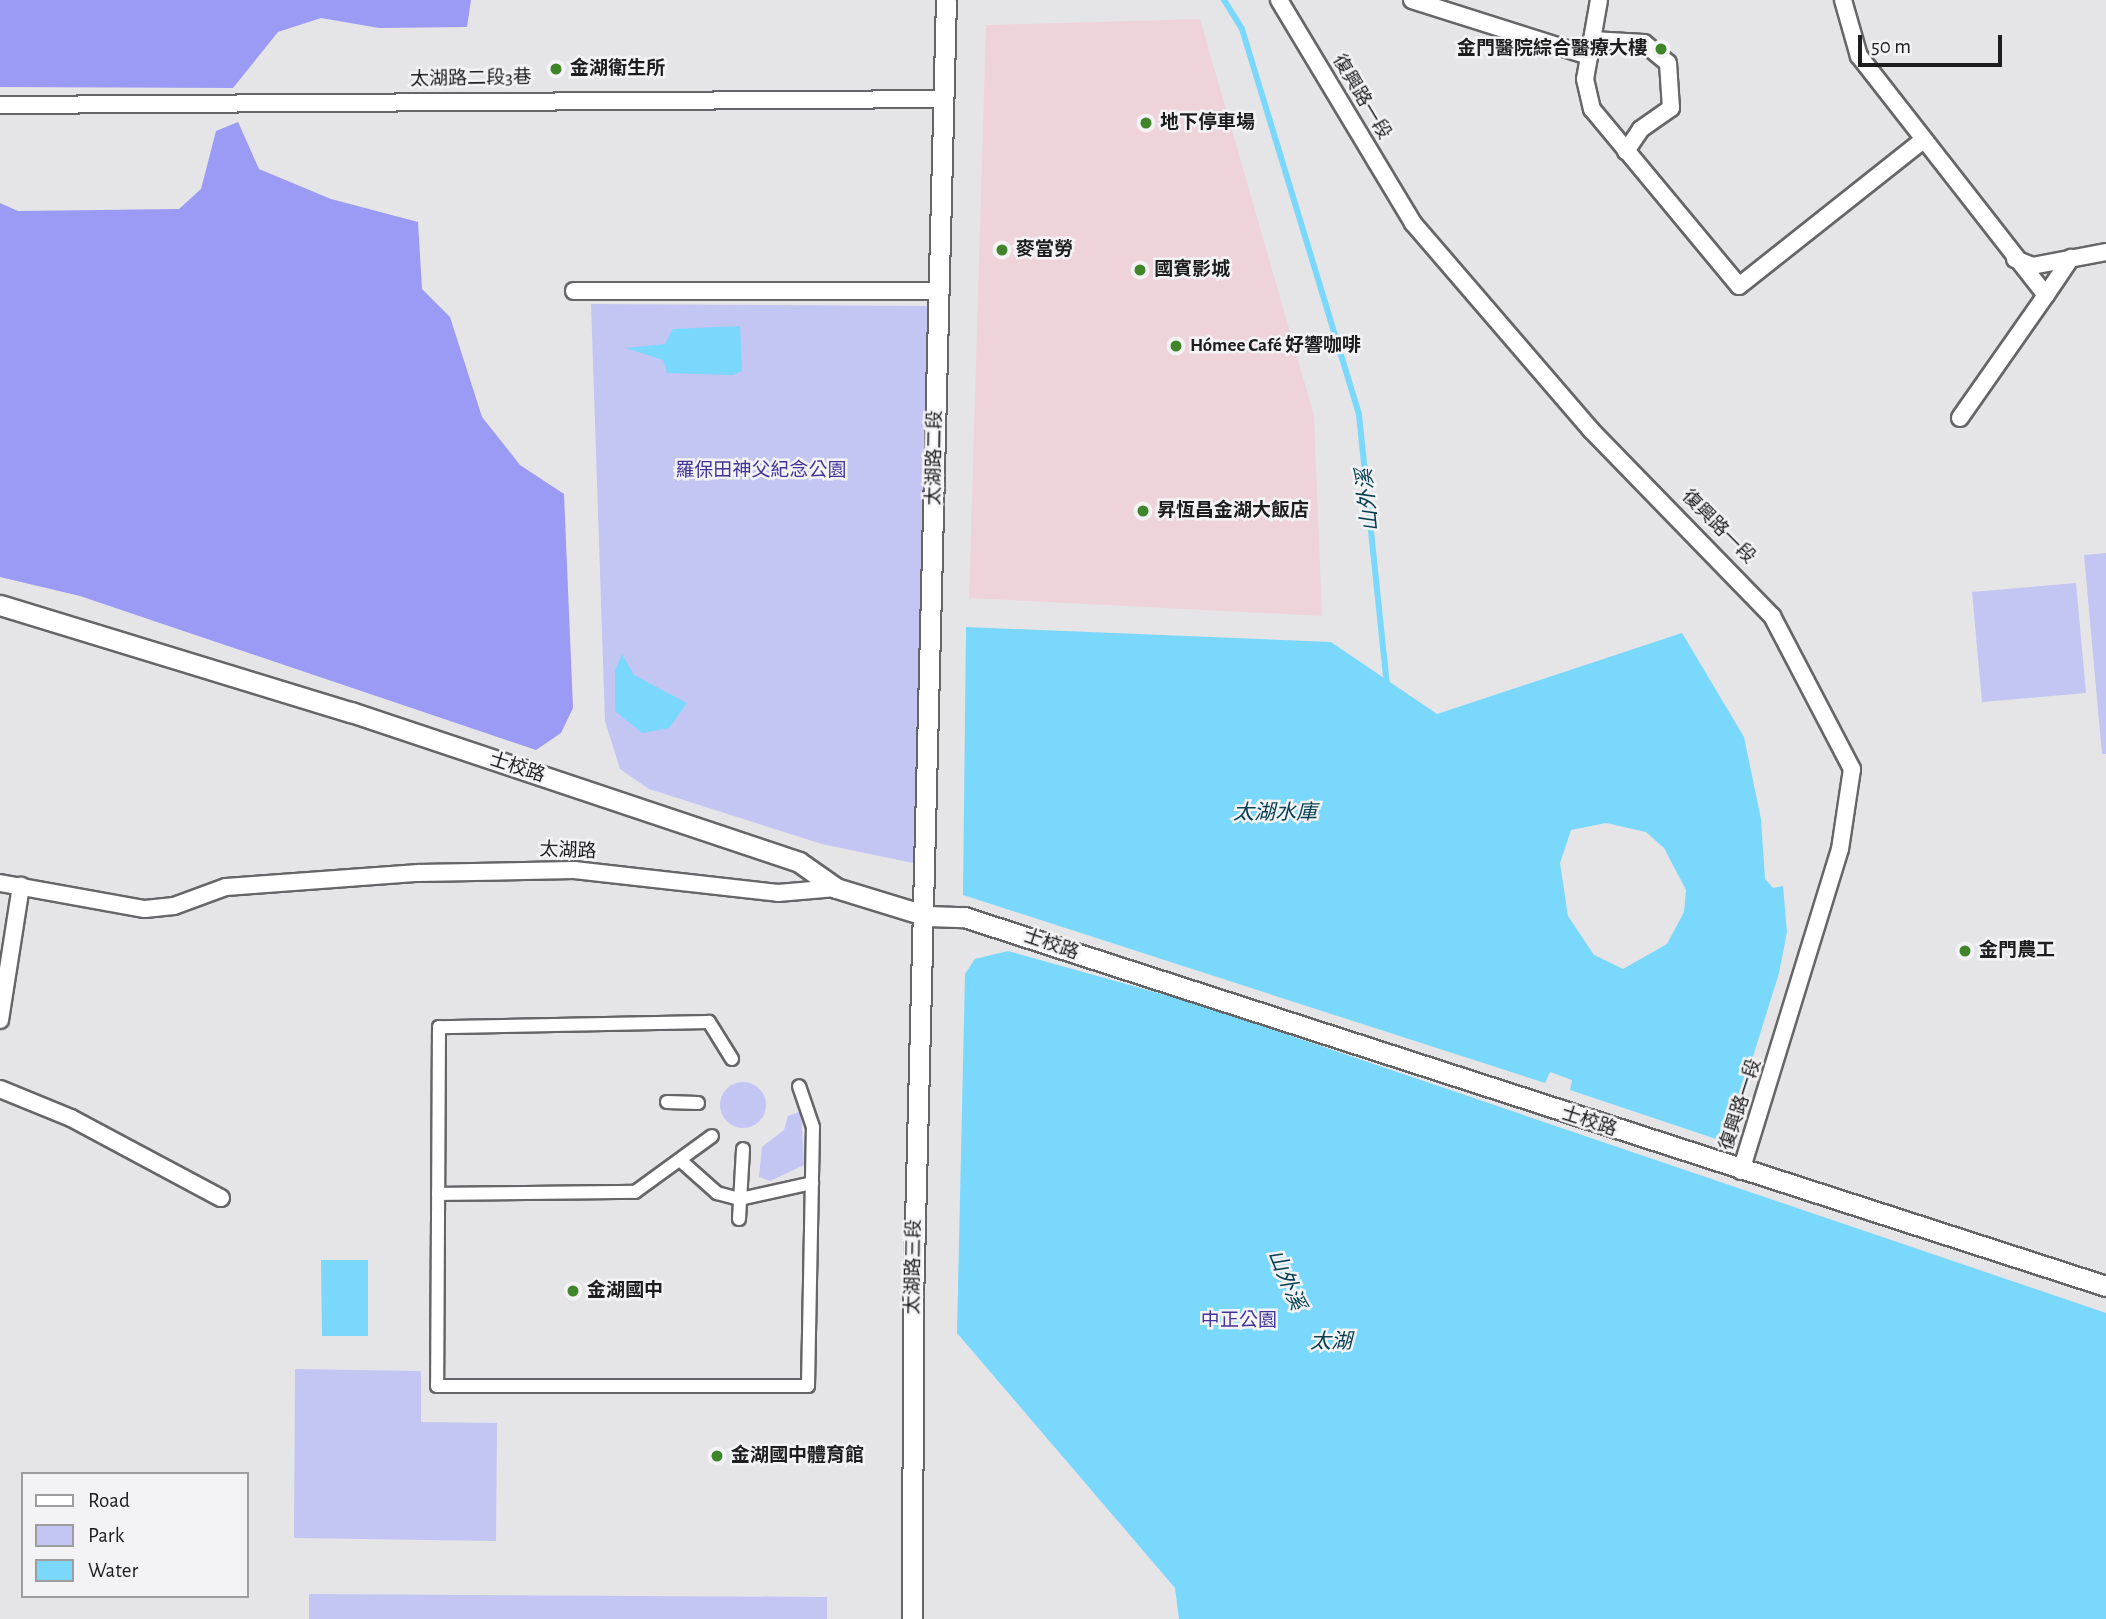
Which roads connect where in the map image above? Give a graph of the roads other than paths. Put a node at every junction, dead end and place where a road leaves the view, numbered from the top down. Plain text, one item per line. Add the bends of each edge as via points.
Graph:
1 (946, 0) edge
2 (1279, 0) edge
3 (1412, 0) edge
4 (1600, 0) edge
5 (1843, 0) edge
6 (1590, 48) junction
7 (942, 99) junction
8 (0, 106) edge
9 (1921, 142) junction
10 (1626, 151) junction
11 (2106, 252) edge
12 (2079, 253) junction
13 (2011, 257) junction
14 (574, 291) dead end
15 (938, 291) junction
16 (2046, 295) junction
17 (1960, 418) dead end
18 (0, 605) edge
19 (0, 883) edge
20 (21, 886) junction
21 (836, 888) junction
22 (927, 916) junction
23 (0, 1020) edge
24 (732, 1059) dead end
25 (799, 1086) dead end
26 (0, 1089) edge
27 (667, 1102) dead end
28 (698, 1103) dead end
29 (712, 1136) dead end
30 (743, 1149) dead end
31 (680, 1160) junction
32 (1741, 1171) junction
33 (812, 1183) junction
34 (438, 1194) junction
35 (221, 1198) dead end
36 (740, 1199) junction
37 (739, 1219) dead end
38 (2106, 1286) edge
39 (912, 1619) edge

1 - 7 street, 太湖路二段
2 - 32 street, 復興路一段 via 1413,223 1591,430 1772,615 1852,769 1840,849
3 - 6 street
4 - 6 street
5 - 9 street via 1843,16 1859,56
6 - 10 street via 1585,79 1592,109
6 - 10 street via 1644,43 1668,63 1671,108 1641,128
7 - 8 street, 太湖路二段3巷
7 - 15 street, 太湖路二段
9 - 10 street via 1739,286
9 - 13 street
11 - 12 street
12 - 13 street via 2032,266
12 - 16 street via 2056,271
13 - 16 street
14 - 15 street
15 - 22 street, 太湖路二段
16 - 17 street
18 - 21 street, 士校路 via 351,712 799,862
19 - 20 street, 太湖路
20 - 21 street, 太湖路 via 145,909 195,900 203,891 297,879 575,870 778,893
20 - 23 street
21 - 22 street, 士校路
22 - 32 street, 士校路 via 964,916
22 - 39 street, 太湖路三段 via 914,1275
24 - 34 street via 709,1022 439,1027
25 - 33 street via 811,1112
26 - 35 street via 71,1118
27 - 28 street
29 - 31 street
30 - 36 street
31 - 34 street via 635,1192
31 - 36 street via 710,1188
32 - 38 street, 士校路
33 - 34 street via 808,1386 437,1386
33 - 36 street
36 - 37 street

